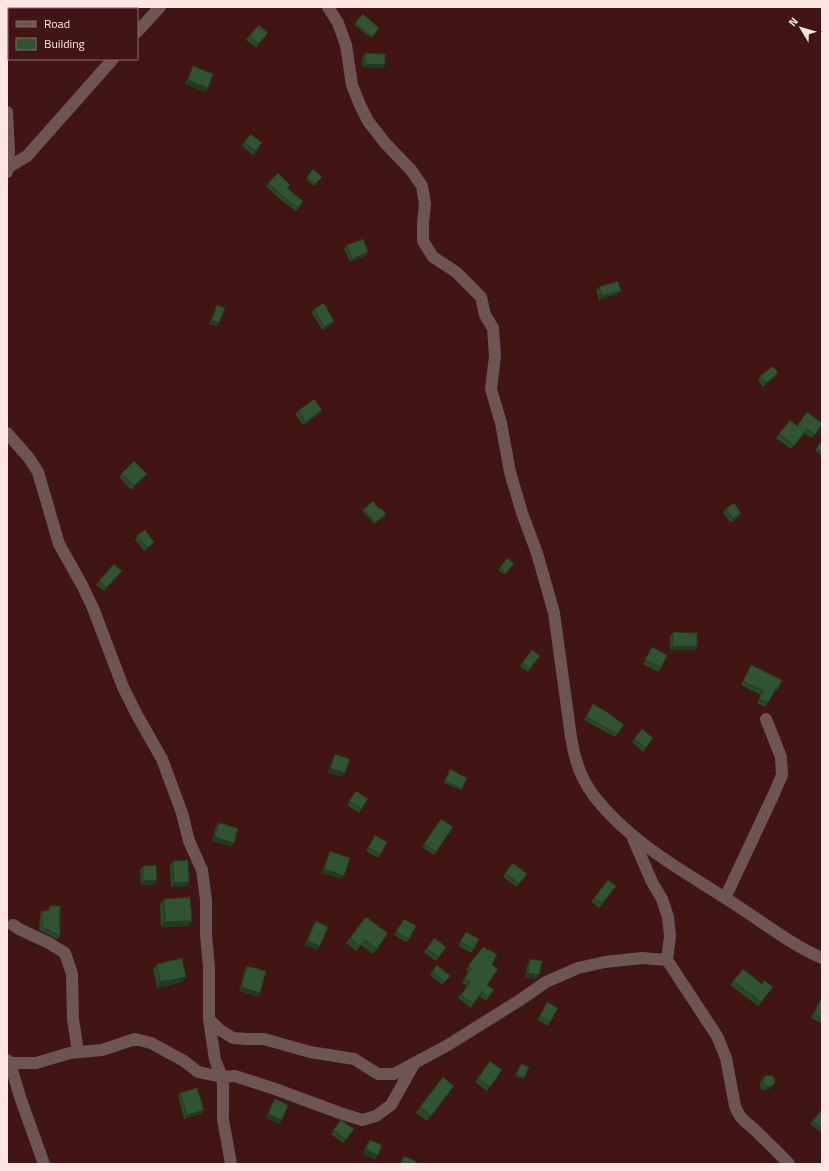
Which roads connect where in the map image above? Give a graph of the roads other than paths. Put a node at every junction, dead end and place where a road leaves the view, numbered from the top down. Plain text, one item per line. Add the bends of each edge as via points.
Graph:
1 (160, 7) edge
2 (328, 7) edge
3 (138, 31) edge
4 (112, 60) edge
5 (7, 112) edge
6 (7, 168) edge
7 (7, 172) edge
8 (8, 437) edge
9 (766, 719) dead end
10 (632, 835) junction
11 (725, 898) junction
12 (13, 925) dead end
13 (822, 958) edge
14 (667, 960) junction
15 (209, 1019) junction
16 (78, 1052) junction
17 (8, 1062) edge
18 (414, 1064) junction
19 (222, 1077) junction
20 (44, 1164) edge
21 (231, 1164) edge
22 (789, 1164) edge

1 - 3 street
2 - 10 street via 346,45 352,85 360,105 368,120 412,170 422,186 425,204 423,241 433,257 456,272 481,297 485,315 493,328 495,356 491,389 501,423 510,472 554,613 574,758 593,796
4 - 6 street via 27,156
5 - 6 street
6 - 7 street
8 - 15 street via 29,458 38,472 59,544 93,608 123,687 162,759 182,813 189,841 202,870 206,900
9 - 11 street via 781,757 782,775
10 - 11 street
10 - 14 street via 668,917 670,936
11 - 13 street
12 - 16 street via 65,953 72,974 73,1019
14 - 18 street via 635,959 578,968 546,982
14 - 22 street via 717,1036 726,1058 738,1113
15 - 18 street via 233,1038 264,1039 310,1052 354,1059 378,1074 394,1074
15 - 19 street via 215,1060
16 - 17 street via 36,1063
16 - 19 street via 102,1050 135,1040 151,1043 184,1061 198,1072
17 - 20 street
18 - 19 street via 391,1105 376,1116 362,1120 275,1088 235,1076
19 - 21 street via 223,1119

